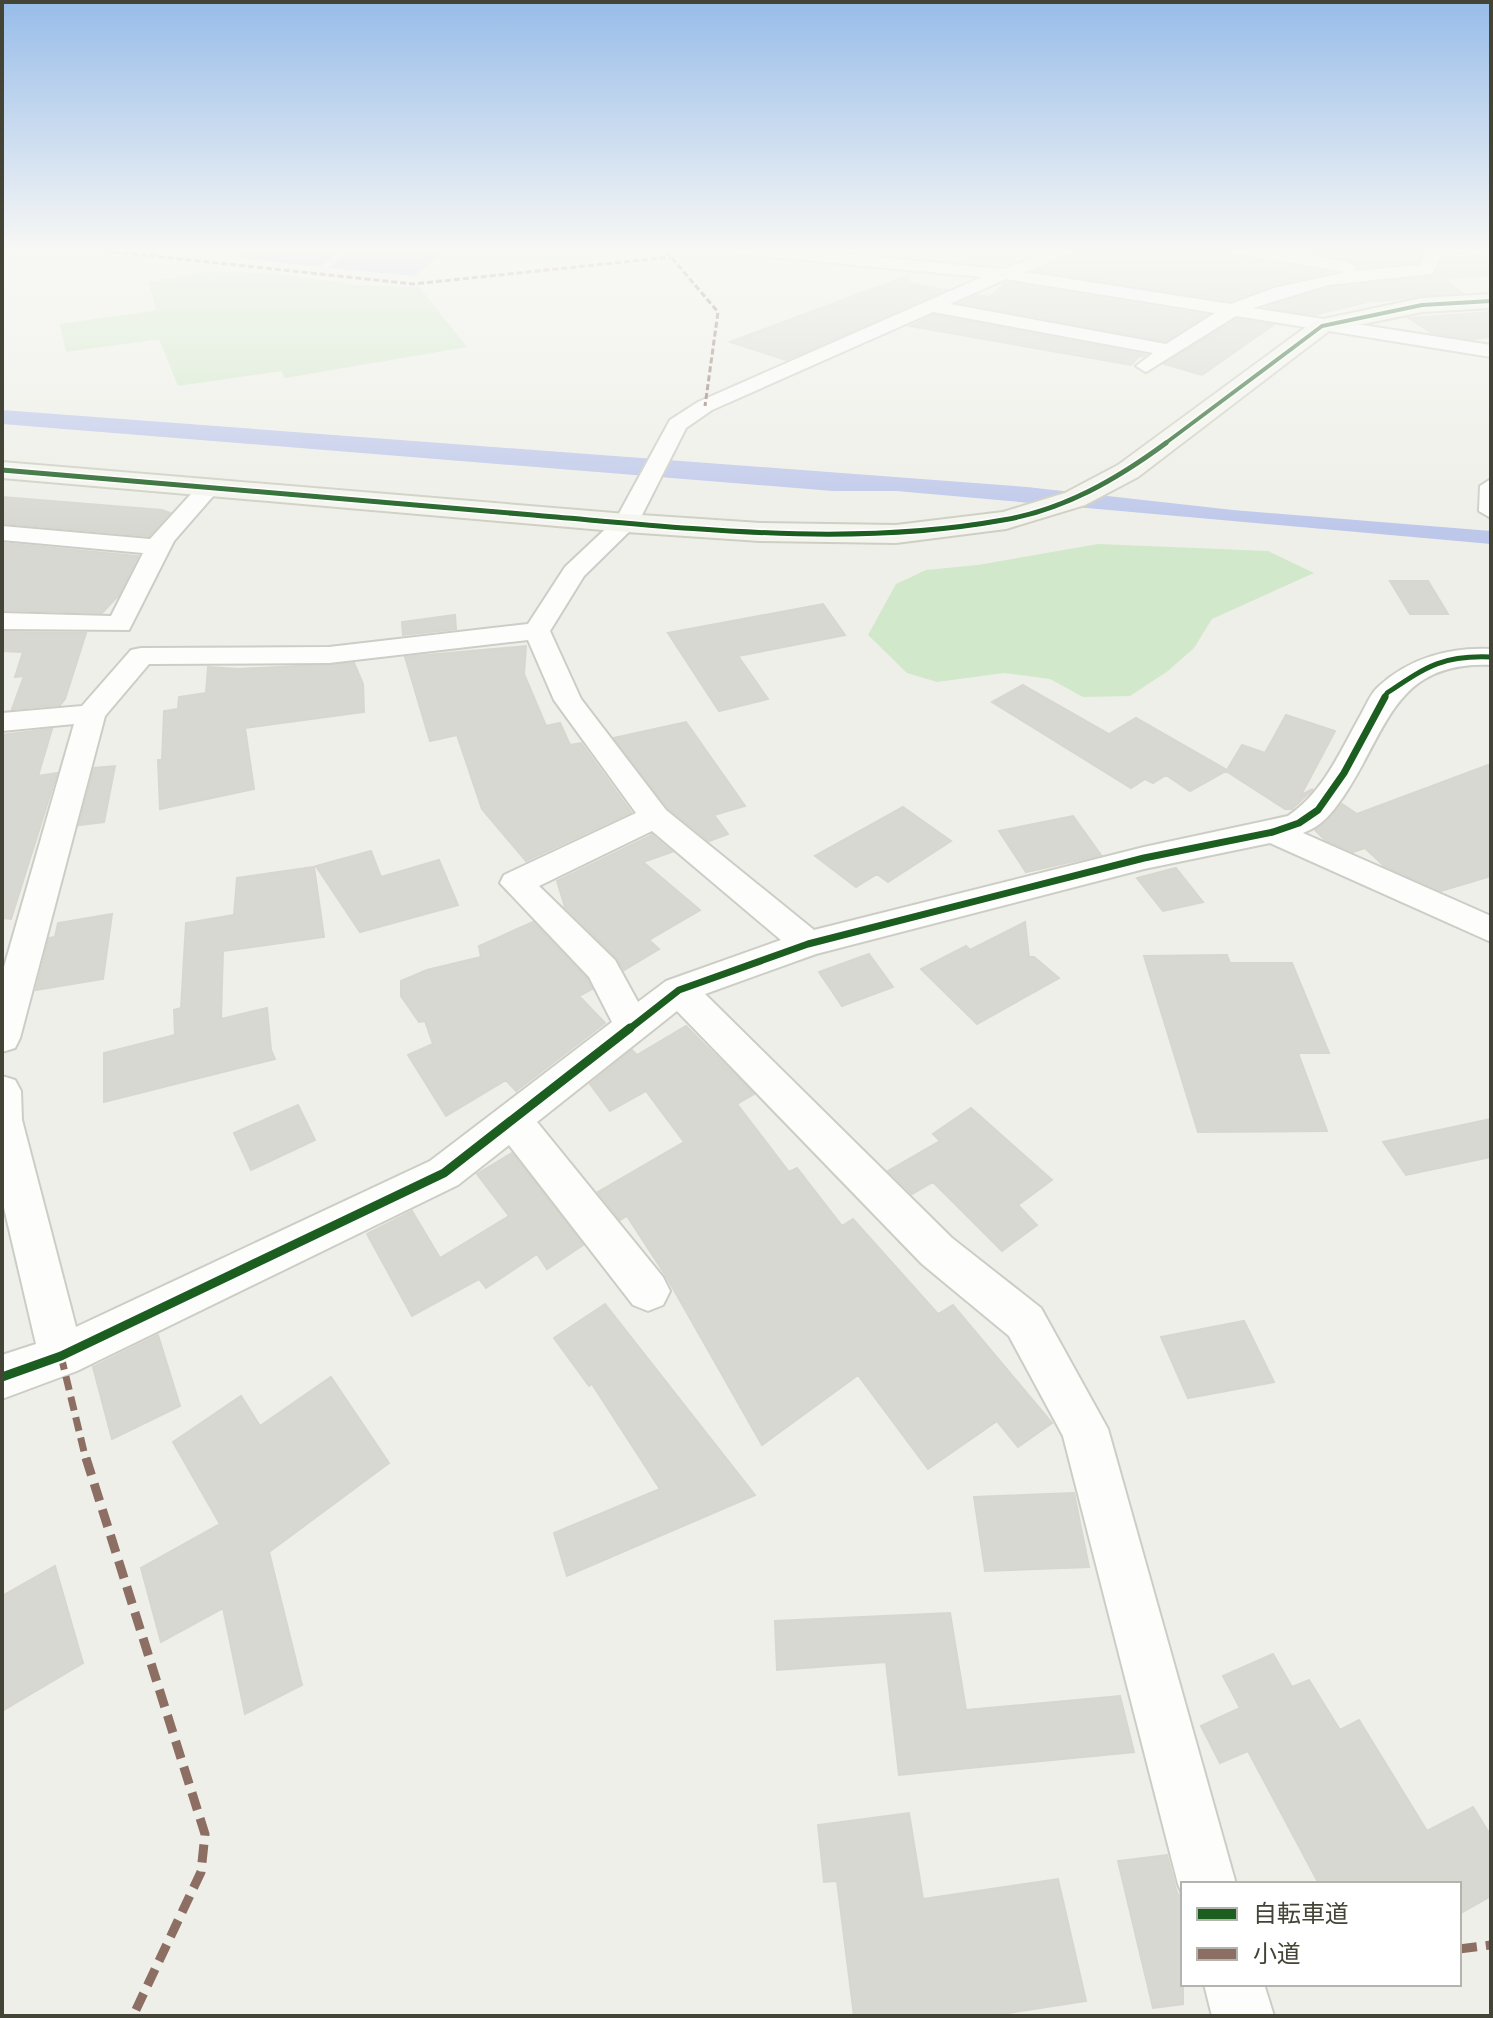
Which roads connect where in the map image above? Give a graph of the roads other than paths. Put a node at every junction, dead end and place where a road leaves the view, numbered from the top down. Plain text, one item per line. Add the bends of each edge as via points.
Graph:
1 (848, 342) edge
2 (1127, 342) edge
3 (1182, 342) edge
4 (1300, 342) edge
5 (1431, 342) edge
6 (1483, 342) edge
7 (1457, 346) junction
8 (1170, 350) junction
9 (1491, 351) edge
10 (1146, 366) dead end
11 (2, 470) edge
12 (1491, 486) edge
13 (210, 487) junction
14 (1491, 511) edge
15 (626, 523) junction
16 (2, 533) edge
17 (158, 547) junction
18 (2, 621) edge
19 (537, 631) junction
20 (1491, 657) edge
21 (91, 714) junction
22 (2, 722) edge
23 (655, 817) junction
24 (1273, 832) junction
25 (1491, 930) edge
26 (808, 944) junction
27 (679, 990) junction
28 (632, 1026) junction
29 (2, 1038) edge
30 (2, 1091) edge
31 (512, 1120) junction
32 (648, 1291) dead end
33 (61, 1356) junction
34 (2, 1377) edge
35 (1206, 1882) edge
36 (1235, 1986) edge
37 (1243, 2016) edge

1 - 15 street via 705,406 677,424
2 - 8 street
3 - 8 street
4 - 15 street via 1128,471 1075,499 1006,520 896,534
5 - 7 street
6 - 7 street
7 - 9 street
8 - 10 street
11 - 13 street
12 - 14 street
13 - 15 street
13 - 17 street
15 - 19 street via 574,572
16 - 17 street
17 - 18 street via 120,624
19 - 21 street via 329,655 141,656
19 - 23 street via 568,700
20 - 24 street via 1432,663 1387,693 1318,810
21 - 22 street
21 - 29 street
23 - 26 street
23 - 28 street via 516,883 603,969
24 - 25 street
24 - 26 street via 1144,858
26 - 27 street
27 - 28 street
27 - 35 street via 937,1251 1025,1322 1085,1429
28 - 31 street
30 - 33 street via 3,1120
31 - 32 street
31 - 33 street via 444,1173
33 - 34 street
36 - 37 street

